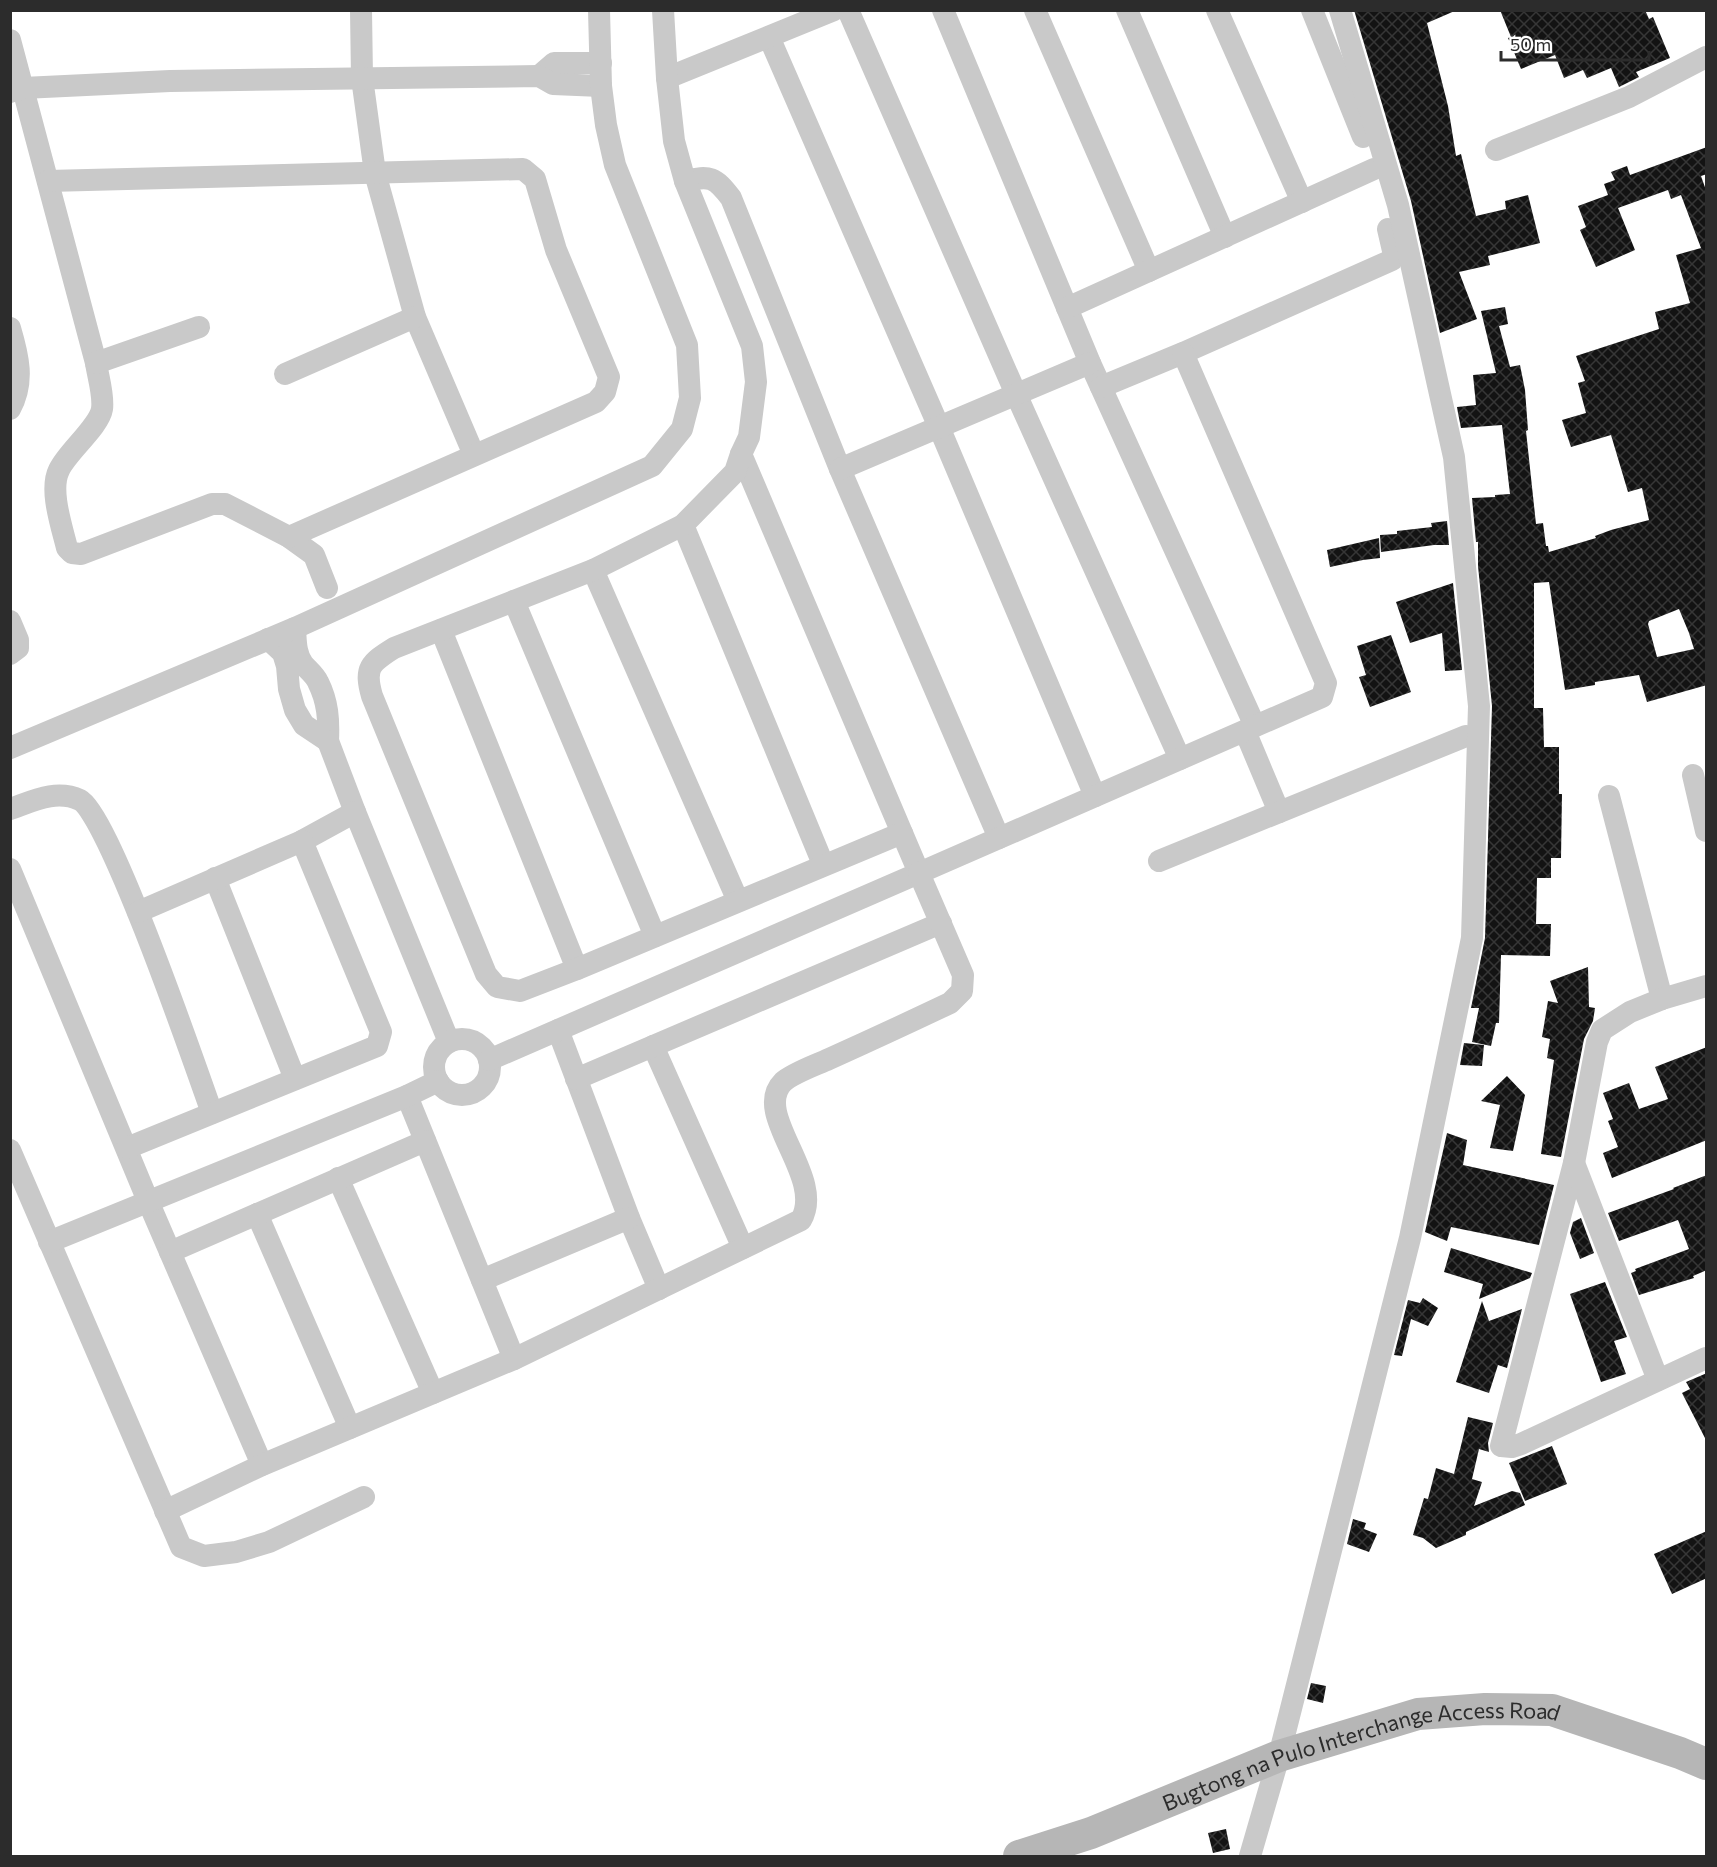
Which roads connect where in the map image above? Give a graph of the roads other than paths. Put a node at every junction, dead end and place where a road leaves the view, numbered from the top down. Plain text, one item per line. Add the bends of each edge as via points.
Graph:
1 (361, 10) edge
2 (599, 10) edge
3 (663, 10) edge
4 (834, 10) edge
5 (848, 10) edge
6 (943, 10) edge
7 (1035, 10) edge
8 (1127, 10) edge
9 (1217, 10) edge
10 (1312, 10) edge
11 (1340, 10) edge
12 (769, 37) junction
13 (10, 40) edge
14 (1707, 57) edge
15 (601, 63) junction
16 (539, 76) junction
17 (362, 78) junction
18 (667, 78) junction
19 (601, 86) junction
20 (17, 90) edge
21 (1496, 150) dead end
22 (1374, 169) junction
23 (375, 173) junction
24 (48, 181) junction
25 (685, 181) junction
26 (1302, 202) junction
27 (1225, 237) junction
28 (1149, 271) junction
29 (1067, 308) junction
30 (415, 317) junction
31 (199, 327) dead end
32 (10, 328) edge
33 (784, 332) junction
34 (752, 346) junction
35 (1183, 353) junction
36 (96, 363) junction
37 (1090, 363) junction
38 (285, 374) dead end
39 (1101, 387) junction
40 (1016, 394) junction
41 (10, 409) edge
42 (939, 427) junction
43 (741, 454) junction
44 (474, 455) junction
45 (840, 469) junction
46 (682, 525) junction
47 (289, 537) junction
48 (593, 570) junction
49 (327, 588) dead end
50 (514, 601) junction
51 (10, 621) edge
52 (296, 628) junction
53 (441, 630) junction
54 (268, 639) junction
55 (10, 654) edge
56 (1250, 729) junction
57 (1466, 735) dead end
58 (328, 741) junction
59 (10, 748) edge
60 (1180, 759) junction
61 (1693, 776) dead end
62 (1095, 796) junction
63 (1609, 796) dead end
64 (10, 809) edge
65 (355, 812) junction
66 (1279, 812) junction
67 (1707, 831) edge
68 (902, 833) junction
69 (999, 838) junction
70 (302, 841) junction
71 (1159, 861) dead end
72 (823, 864) junction
73 (10, 869) edge
74 (919, 873) junction
75 (215, 878) junction
76 (738, 901) junction
77 (138, 912) junction
78 (941, 923) junction
79 (655, 936) junction
80 (577, 969) junction
81 (1707, 986) edge
82 (1662, 999) junction
83 (558, 1030) junction
84 (449, 1042) junction
85 (654, 1046) junction
86 (489, 1060) junction
87 (576, 1078) junction
88 (295, 1079) junction
89 (438, 1081) junction
90 (407, 1096) junction
91 (212, 1113) junction
92 (425, 1141) junction
93 (127, 1148) junction
94 (10, 1150) edge
95 (1574, 1163) junction
96 (338, 1178) junction
97 (148, 1201) junction
98 (257, 1214) junction
99 (628, 1218) junction
100 (49, 1242) junction
101 (743, 1248) junction
102 (170, 1252) junction
103 (482, 1280) junction
104 (659, 1289) junction
105 (514, 1359) junction
106 (1707, 1359) edge
107 (1658, 1380) junction
108 (433, 1393) junction
109 (350, 1428) junction
110 (262, 1465) junction
111 (364, 1497) dead end
112 (165, 1511) junction
113 (1279, 1756) junction
114 (1707, 1764) edge
115 (1019, 1857) edge
116 (1250, 1857) edge

1 - 17 street
2 - 15 street
3 - 18 street
4 - 12 street
5 - 40 street
6 - 29 street
7 - 28 street
8 - 27 street
9 - 26 street
10 - 22 street
11 - 113 street via 1398,205 1454,457 1479,706 1472,938 1410,1238
12 - 18 street
12 - 42 street
13 - 20 street
14 - 21 street via 1629,97
15 - 16 street via 554,63
15 - 19 street
16 - 17 street
16 - 19 street via 554,84
17 - 20 street via 170,81
17 - 23 street
18 - 25 street via 674,141
19 - 52 street via 615,165 687,345 690,398 682,429 652,466
20 - 24 street
22 - 26 street
22 - 35 street via 1392,260
23 - 24 street
23 - 30 street
23 - 44 street via 523,169 531,174 556,250 609,377 605,392 596,402
24 - 36 street
25 - 33 street via 703,176 717,181 730,198
25 - 34 street
26 - 27 street
27 - 28 street
28 - 29 street
29 - 37 street
30 - 38 street
30 - 44 street
31 - 36 street
32 - 41 street via 21,377
33 - 34 street
33 - 45 street
34 - 43 street via 756,382 749,437
35 - 39 street
35 - 56 street via 1326,683 1322,697
36 - 47 street via 102,410 58,470 55,484 67,548 72,553 81,554 212,504 225,504
37 - 39 street
37 - 40 street
39 - 56 street
40 - 42 street
40 - 60 street
42 - 45 street
42 - 62 street
43 - 46 street via 735,472
43 - 68 street
44 - 47 street
45 - 69 street
46 - 48 street
46 - 72 street
47 - 49 street via 314,555
48 - 50 street
48 - 76 street
50 - 53 street
50 - 79 street
51 - 55 street via 18,648
52 - 54 street
52 - 58 street via 296,649 301,662 317,679 324,696 329,715
53 - 80 street
53 - 80 street via 394,648 375,660 367,681 372,696 486,974 498,987 520,991
54 - 58 street via 283,653 288,666 295,710 304,725
54 - 59 street
56 - 60 street
56 - 66 street
57 - 66 street
58 - 65 street
60 - 62 street
61 - 67 street
62 - 69 street
63 - 82 street
64 - 77 street via 48,796 82,801 98,822
65 - 70 street
65 - 84 street
66 - 71 street
68 - 72 street
68 - 74 street
69 - 74 street
70 - 75 street
70 - 88 street via 381,1032 377,1046
72 - 76 street
73 - 93 street
74 - 78 street
74 - 83 street
75 - 77 street
75 - 88 street
76 - 79 street
77 - 91 street
78 - 85 street
78 - 101 street via 963,975 962,992 950,1003 783,1083 774,1099 775,1114 808,1194 807,1210 801,1220
79 - 80 street
81 - 82 street
82 - 95 street via 1630,1012 1602,1030
83 - 86 street
83 - 87 street
84 - 86 street via 474,1041
84 - 89 street via 437,1055
85 - 87 street
85 - 101 street
86 - 89 street via 490,1069 483,1085 469,1094 452,1092
87 - 99 street
88 - 91 street
89 - 90 street
90 - 92 street
90 - 97 street
91 - 93 street
92 - 96 street
92 - 103 street
93 - 97 street
94 - 100 street
95 - 107 street
95 - 107 street via 1501,1446 1521,1444
96 - 98 street
96 - 108 street
97 - 100 street
97 - 102 street
98 - 102 street
98 - 109 street
99 - 103 street
99 - 104 street
100 - 112 street
101 - 104 street
102 - 110 street
103 - 105 street
104 - 105 street
105 - 108 street
106 - 107 street
108 - 109 street
109 - 110 street
110 - 112 street
111 - 112 street via 269,1542 204,1556 181,1547
113 - 114 main road, Bugtong na Pulo Interchange Access Road via 1418,1714 1552,1710
113 - 115 main road, Bugtong na Pulo Interchange Access Road via 1091,1833
113 - 116 street

